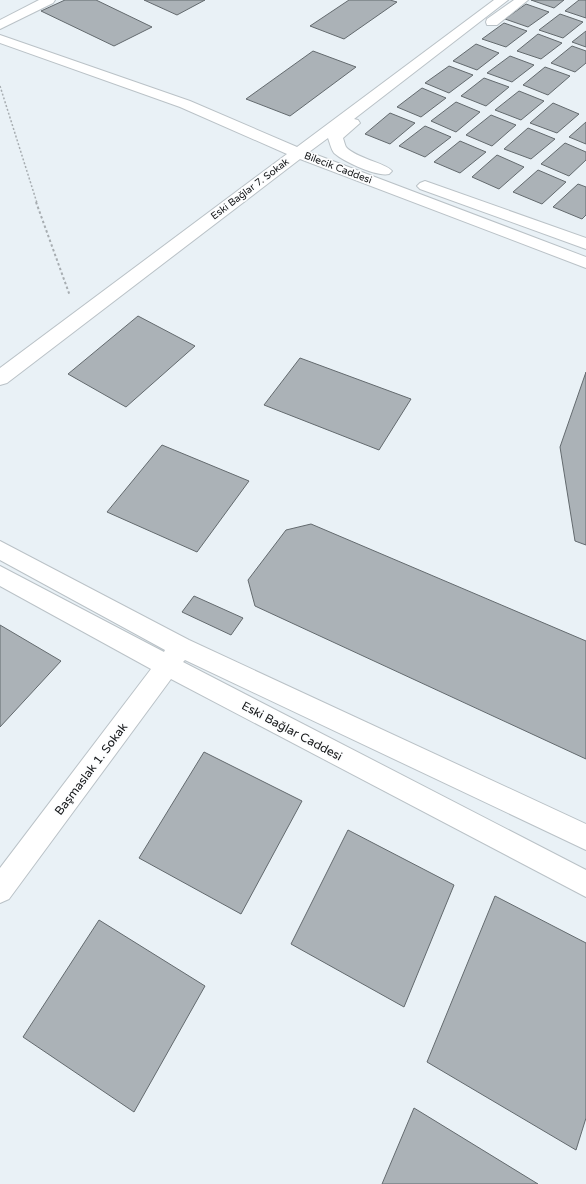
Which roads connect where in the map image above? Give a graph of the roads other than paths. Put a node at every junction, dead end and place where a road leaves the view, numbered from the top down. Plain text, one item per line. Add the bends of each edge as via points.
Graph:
1 (50, 0) edge
2 (502, 0) edge
3 (522, 0) edge
4 (0, 25) edge
5 (0, 39) edge
6 (297, 153) junction
7 (396, 175) dead end
8 (410, 181) dead end
9 (586, 244) edge
10 (586, 263) edge
11 (0, 378) edge
12 (0, 550) edge
13 (0, 575) edge
14 (174, 656) junction
15 (586, 837) edge
16 (586, 884) edge
17 (0, 890) edge

1 - 4 street
2 - 6 street, Eski Bağlar 7. Sokak
3 - 7 street via 335,137 340,150 366,165
5 - 6 street, Bilecik Caddesi via 185,104
6 - 10 street, Bilecik Caddesi
6 - 11 street, Eski Bağlar 7. Sokak
8 - 9 street
12 - 14 street, Eski Bağlar Caddesi
13 - 14 street, Eski Bağlar Caddesi
14 - 15 street, Eski Bağlar Caddesi
14 - 16 street, Eski Bağlar Caddesi
14 - 17 street, Başmaslak 1. Sokak

